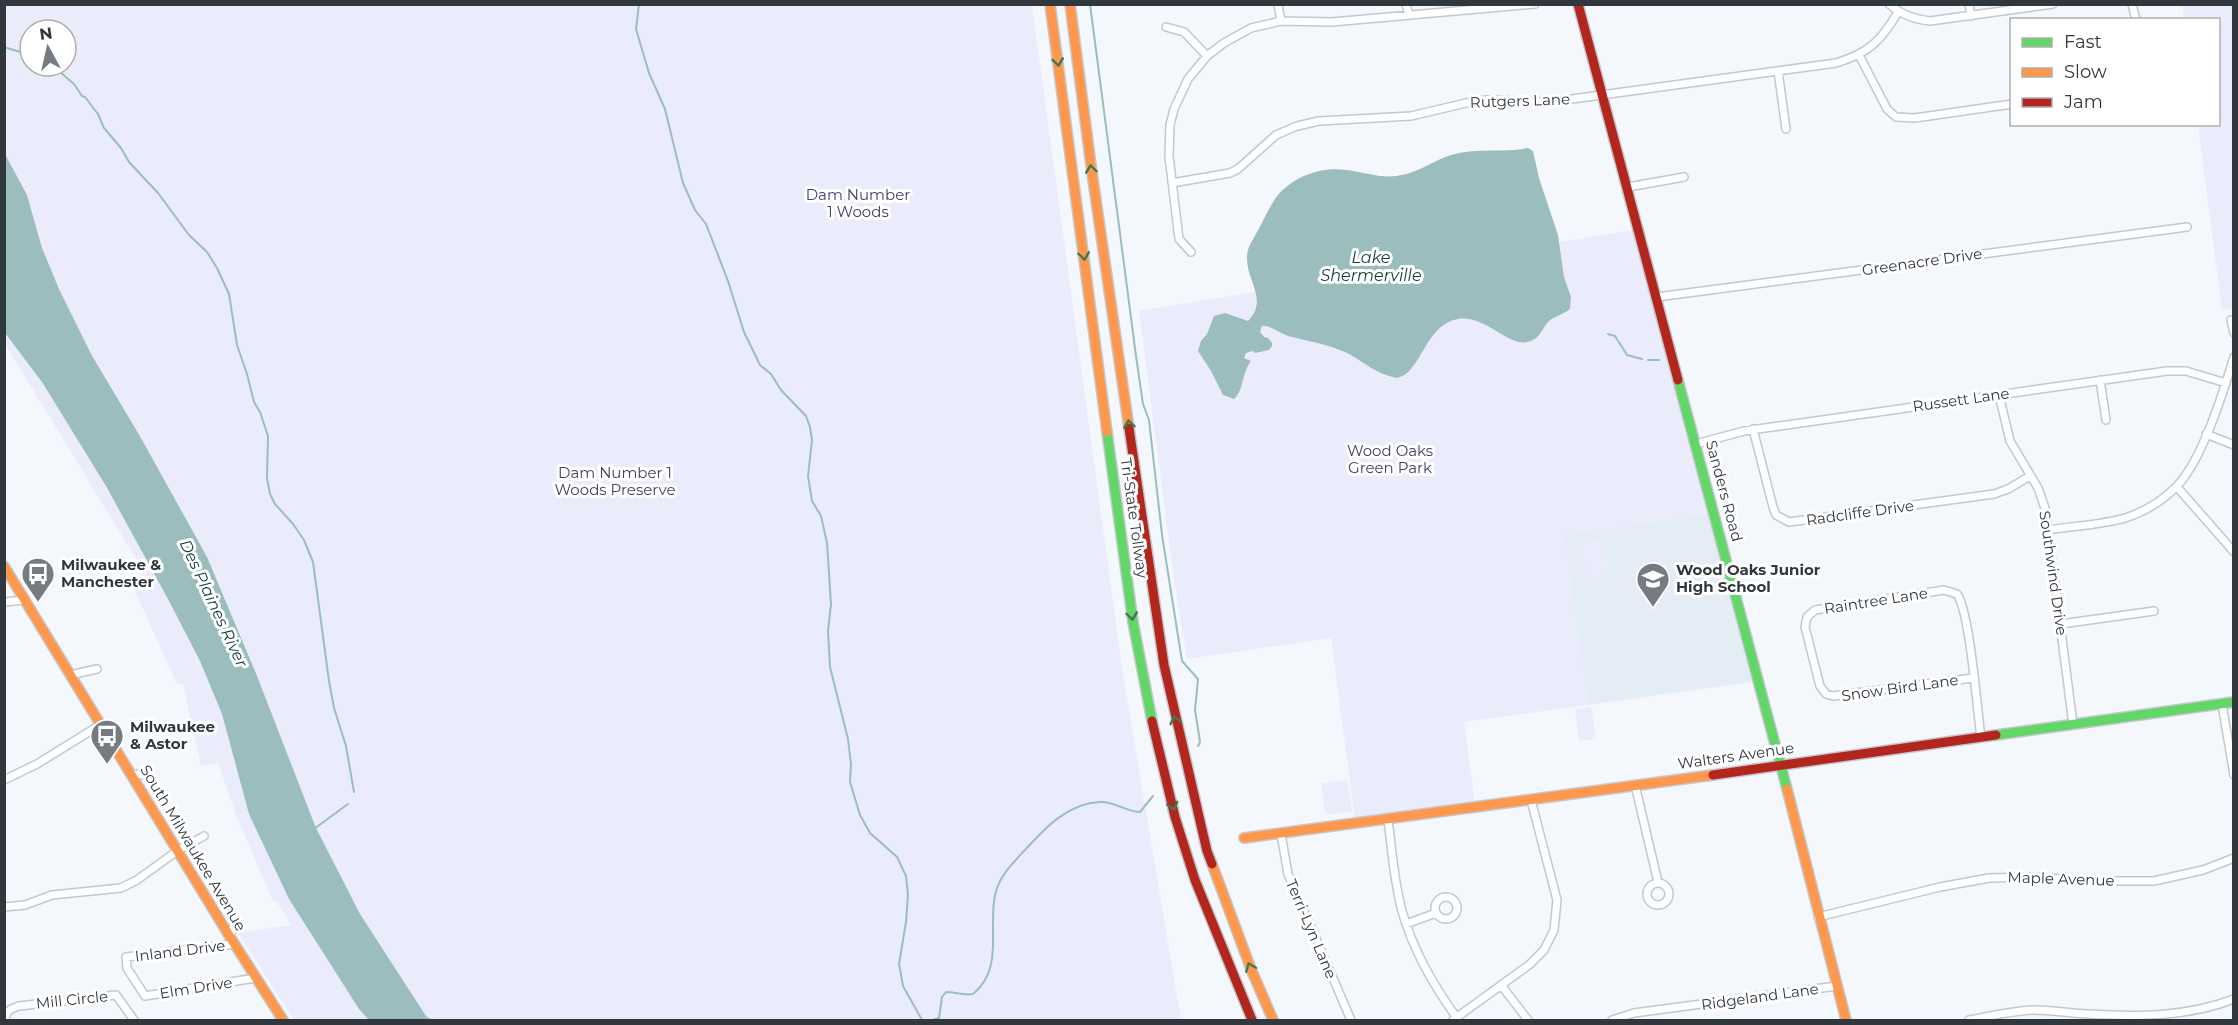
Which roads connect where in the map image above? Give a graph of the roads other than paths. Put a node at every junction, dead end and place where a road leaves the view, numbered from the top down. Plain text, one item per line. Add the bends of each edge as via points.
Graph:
1 (1050, 4) edge
2 (1071, 4) edge
3 (1278, 4) edge
4 (1406, 4) edge
5 (1536, 4) edge
6 (1578, 4) edge
7 (1889, 4) edge
8 (1969, 4) edge
9 (2053, 4) edge
10 (1511, 5) edge
11 (1898, 12) junction
12 (1409, 15) junction
13 (1971, 16) junction
14 (1281, 21) junction
15 (1166, 27) dead end
16 (1859, 55) junction
17 (1207, 56) junction
18 (1778, 71) junction
19 (1604, 94) junction
20 (2010, 104) edge
21 (1786, 129) dead end
22 (1684, 177) dead end
23 (1172, 183) junction
24 (1628, 187) junction
25 (2187, 227) dead end
26 (1191, 252) dead end
27 (1657, 297) junction
28 (2231, 320) dead end
29 (2234, 333) edge
30 (2234, 357) edge
31 (2100, 380) junction
32 (2226, 383) junction
33 (1999, 395) junction
34 (2106, 420) dead end
35 (1753, 429) junction
36 (2206, 434) junction
37 (1696, 444) junction
38 (2234, 445) edge
39 (2030, 476) junction
40 (2177, 487) junction
41 (2048, 530) junction
42 (2234, 552) edge
43 (4, 566) edge
44 (24, 600) junction
45 (4, 602) edge
46 (2154, 611) dead end
47 (2061, 624) junction
48 (97, 669) dead end
49 (70, 675) junction
50 (1973, 678) junction
51 (1826, 694) joint
52 (2234, 702) edge
53 (2222, 704) junction
54 (2073, 724) junction
55 (100, 725) junction
56 (1981, 737) junction
57 (1781, 765) junction
58 (130, 774) junction
59 (144, 775) dead end
60 (2234, 775) edge
61 (4, 780) edge
62 (1635, 785) junction
63 (1531, 800) junction
64 (1388, 820) junction
65 (1281, 834) junction
66 (204, 836) dead end
67 (1244, 838) dead end
68 (177, 851) junction
69 (2234, 858) edge
70 (1658, 882) dead end
71 (4, 907) edge
72 (1436, 913) dead end
73 (1818, 917) junction
74 (236, 920) dead end
75 (1406, 924) junction
76 (232, 940) junction
77 (126, 957) joint
78 (255, 978) junction
79 (1501, 985) junction
80 (1837, 986) junction
81 (2234, 999) edge
82 (1455, 1019) edge
83 (6, 1020) edge
84 (134, 1020) edge
85 (283, 1020) edge
86 (1252, 1020) edge
87 (1273, 1020) edge
88 (1351, 1020) edge
89 (1528, 1020) edge
90 (1612, 1020) edge
91 (1846, 1020) edge
92 (1970, 1020) edge

1 -> 86 main road, Tri-State Tollway via 1133,622 1148,704 1195,879
87 -> 2 main road, Tri-State Tollway via 1208,851 1164,665
3 - 14 street
4 - 12 street
5 - 10 street
6 - 19 main road, Sanders Road
7 - 11 street
8 - 13 street
9 - 13 street
10 - 12 street
11 - 13 street via 1930,21
11 - 16 street, Rutgers Lane via 1886,32
12 - 14 street via 1332,22
14 - 17 street via 1251,28
15 - 17 street via 1184,32
16 - 18 street, Rutgers Lane via 1836,63
16 - 20 street via 1887,109 1896,117 1915,118
17 - 23 street via 1188,79 1174,110 1168,140
18 - 19 street, Rutgers Lane
18 - 21 street
19 - 23 street, Rutgers Lane via 1536,103 1487,100 1411,116 1319,121 1276,135 1230,174
19 - 24 main road, Sanders Road
22 - 24 street
23 - 26 street via 1179,238
24 - 27 main road, Sanders Road
25 - 27 street, Greenacre Drive
27 - 37 main road, Sanders Road
28 - 29 street
30 - 32 street
31 - 32 street, Russett Lane via 2178,370
31 - 33 street, Russett Lane
31 - 34 street
32 - 36 street
33 - 35 street, Russett Lane
33 - 39 street, Southwind Drive via 2010,441
35 - 37 street, Russett Lane
35 - 39 street, Radcliffe Drive via 1773,507 1776,514 1789,522 1994,494
36 - 38 street
36 - 40 street
37 - 57 main road, Sanders Road
39 - 41 street, Southwind Drive via 2042,499
40 - 41 street via 2154,505 2127,517
40 - 42 street
41 - 47 street, Southwind Drive
43 - 44 main road, South Milwaukee Avenue
44 - 45 street
44 - 49 main road, South Milwaukee Avenue
46 - 47 street
47 - 54 street, Southwind Drive
48 - 49 street
49 - 55 main road, South Milwaukee Avenue
50 - 51 street, Snow Bird Lane via 1841,697
50 - 51 street, Raintree Lane via 1964,608 1957,594 1944,591 1810,613 1805,627 1820,686
50 - 56 street
52 - 53 main road, Walters Avenue
53 - 54 main road, Walters Avenue
53 - 60 street
54 - 56 main road, Walters Avenue
55 - 58 main road, South Milwaukee Avenue
55 - 61 street
56 - 57 main road, Walters Avenue
57 - 62 main road, Walters Avenue
57 - 73 main road, Sanders Road
58 - 59 street
58 - 68 main road, South Milwaukee Avenue
62 - 63 main road, Walters Avenue
62 - 70 street
63 - 64 main road, Walters Avenue
63 - 79 street via 1557,900 1556,920 1544,950
64 - 65 main road, Walters Avenue
64 - 75 street
65 - 67 main road, Walters Avenue
65 - 88 street, Terri-Lyn Lane via 1288,874
66 - 68 street
68 - 71 street via 121,888 52,895 25,905
68 - 76 main road, South Milwaukee Avenue
69 - 73 street, Maple Avenue via 2154,881 1989,878
72 - 75 street
73 - 80 main road, Sanders Road
74 - 76 street
75 - 82 street via 1429,977
76 - 77 street, Inland Drive
76 - 78 main road, South Milwaukee Avenue
77 - 78 street, Elm Drive via 127,968 145,996
78 - 85 main road, South Milwaukee Avenue
79 - 82 street
79 - 89 street
80 - 90 street, Ridgeland Lane via 1634,1013
80 - 91 main road, Sanders Road
81 - 92 street via 2176,1014 2033,1010
83 - 84 street, Mill Circle via 10,1009 19,1006 116,995

